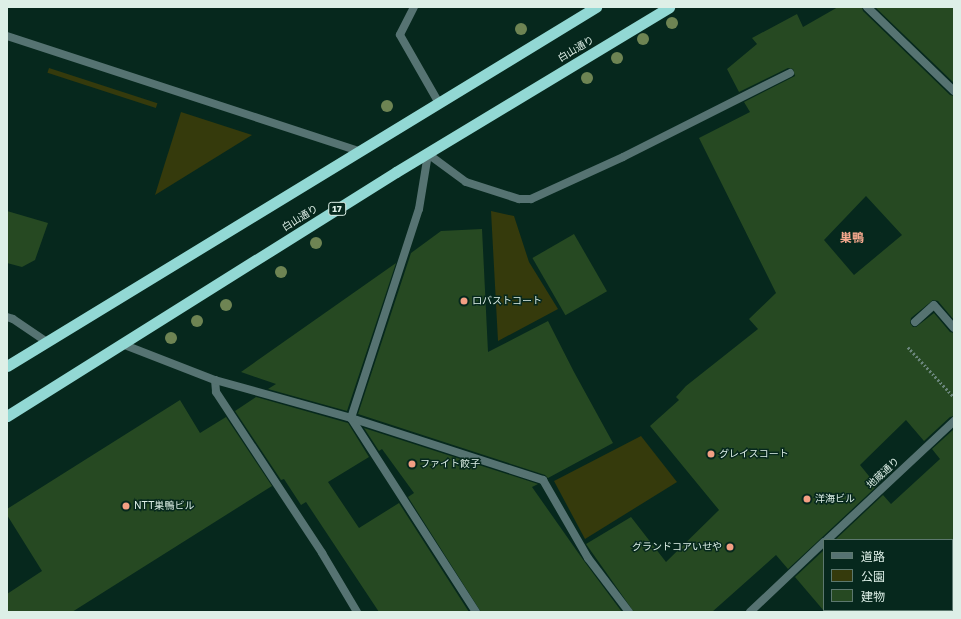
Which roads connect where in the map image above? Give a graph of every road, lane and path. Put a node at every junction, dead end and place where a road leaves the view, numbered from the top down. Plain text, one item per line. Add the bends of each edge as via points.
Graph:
1 (414, 7) edge
2 (596, 7) edge
3 (669, 7) edge
4 (867, 7) edge
5 (7, 36) edge
6 (790, 73) dead end
7 (954, 91) edge
8 (439, 103) junction
9 (359, 151) junction
10 (428, 154) junction
11 (7, 318) edge
12 (915, 322) dead end
13 (954, 328) edge
14 (46, 342) junction
15 (122, 344) junction
16 (908, 347) dead end
17 (7, 366) edge
18 (215, 380) junction
19 (954, 397) edge
20 (7, 416) edge
21 (350, 418) junction
22 (954, 421) edge
23 (827, 539) edge
24 (823, 543) edge
25 (357, 612) edge
26 (476, 612) edge
27 (629, 612) edge
28 (750, 612) edge

1 - 8 street via 400,35
2 - 8 highway
3 - 10 highway, 白山通り / 17
4 - 7 street
5 - 9 street
6 - 10 street via 623,157 531,199 519,199 466,182
8 - 9 highway
9 - 14 highway
10 - 15 highway, 白山通り / 17
10 - 21 street via 419,209
11 - 14 street via 13,319
12 - 13 street via 934,305
14 - 17 highway
15 - 18 street
15 - 20 highway, 白山通り / 17
16 - 19 path
18 - 21 street
18 - 25 street via 216,392 322,553
21 - 26 street
21 - 27 street via 543,480 588,558
22 - 23 street, 地蔵通り
24 - 28 street

